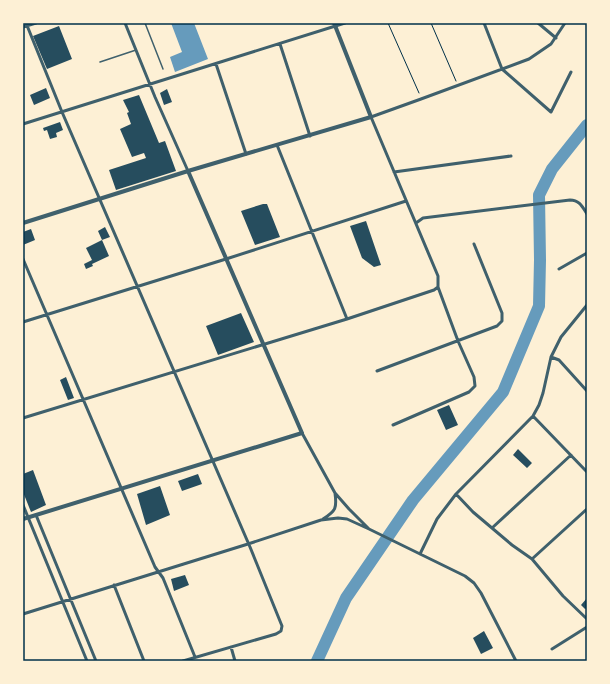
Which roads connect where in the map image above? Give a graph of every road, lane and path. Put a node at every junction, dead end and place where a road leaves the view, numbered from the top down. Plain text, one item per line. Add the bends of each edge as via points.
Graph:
1 (36, 23) edge
2 (125, 23) edge
3 (145, 23) edge
4 (345, 23) edge
5 (388, 23) edge
6 (431, 23) edge
7 (484, 23) edge
8 (538, 23) edge
9 (565, 23) edge
10 (25, 25) edge
11 (335, 25) edge
12 (556, 38) junction
13 (280, 44) junction
14 (136, 50) junction
15 (100, 62) dead end
16 (216, 64) junction
17 (163, 69) dead end
18 (502, 69) junction
19 (571, 72) dead end
20 (150, 84) junction
21 (458, 86) junction
22 (421, 99) junction
23 (62, 112) junction
24 (371, 117) junction
25 (23, 124) edge
26 (310, 136) junction
27 (277, 145) junction
28 (246, 154) junction
29 (511, 156) dead end
30 (188, 171) junction
31 (394, 172) junction
32 (100, 199) junction
33 (406, 201) junction
34 (587, 214) edge
35 (23, 223) edge
36 (416, 223) junction
37 (312, 232) junction
38 (474, 244) dead end
39 (587, 253) edge
40 (23, 259) edge
41 (226, 259) junction
42 (559, 269) dead end
43 (138, 286) junction
44 (438, 287) junction
45 (585, 306) edge
46 (587, 311) edge
47 (47, 314) junction
48 (347, 319) junction
49 (23, 322) edge
50 (458, 341) junction
51 (263, 344) junction
52 (551, 357) junction
53 (377, 371) dead end
54 (174, 372) junction
55 (587, 391) edge
56 (83, 400) junction
57 (533, 416) junction
58 (23, 418) edge
59 (393, 425) dead end
60 (302, 433) junction
61 (571, 455) junction
62 (213, 461) junction
63 (587, 472) edge
64 (122, 488) junction
65 (335, 493) junction
66 (456, 494) junction
67 (23, 505) edge
68 (587, 509) edge
69 (36, 515) junction
70 (29, 518) junction
71 (23, 519) edge
72 (321, 520) junction
73 (492, 528) junction
74 (369, 529) junction
75 (248, 544) junction
76 (420, 554) junction
77 (532, 559) junction
78 (158, 572) junction
79 (114, 585) junction
80 (72, 599) junction
81 (62, 602) junction
82 (23, 614) edge
83 (587, 619) edge
84 (587, 627) edge
85 (231, 647) junction
86 (552, 649) dead end
87 (195, 657) junction
88 (87, 661) edge
89 (96, 661) edge
90 (144, 661) edge
91 (182, 661) edge
92 (236, 661) edge
93 (516, 661) edge

1 - 10 street
2 - 14 street
3 - 17 lane
4 - 11 street
5 - 22 path
6 - 21 path
7 - 18 street
8 - 12 street
9 - 12 street
10 - 23 street
11 - 13 street
11 - 24 street
12 - 18 street via 534,57
13 - 16 street
13 - 26 street
14 - 15 lane
14 - 20 street
16 - 20 street
16 - 28 street
18 - 19 street via 551,112
18 - 21 street
20 - 23 street
20 - 30 street
21 - 22 street
22 - 24 street
23 - 25 street
23 - 32 street
24 - 26 street
24 - 31 street
26 - 27 street
27 - 28 street
27 - 37 street
28 - 30 street
29 - 31 street
30 - 32 street
30 - 41 street
31 - 33 street
32 - 35 street
32 - 43 street
33 - 36 street
33 - 37 street
34 - 36 street via 576,200 423,218
36 - 44 street via 438,276
37 - 41 street
37 - 48 street
38 - 50 street via 502,313 502,321 497,326
39 - 42 street
40 - 47 street
41 - 43 street
41 - 51 street
43 - 47 street
43 - 54 street
44 - 48 street
44 - 50 street
45 - 46 street
45 - 52 street via 561,337
47 - 49 street
47 - 56 street
48 - 51 street
50 - 53 street
50 - 59 street via 474,377 475,386 470,392
51 - 54 street
51 - 60 street
52 - 55 street via 559,360
52 - 57 street via 543,393
54 - 56 street
54 - 62 street
56 - 58 street
56 - 64 street
57 - 61 street
57 - 66 street
60 - 62 street
60 - 65 street
61 - 63 street
61 - 73 street
62 - 64 street
62 - 75 street
64 - 69 street
64 - 78 street
65 - 72 street via 335,509
65 - 74 street
66 - 73 street
66 - 76 street via 437,519
67 - 70 street
68 - 77 street
69 - 70 street
69 - 80 street
70 - 71 street
70 - 81 street
72 - 74 street via 347,519
72 - 75 street
73 - 77 street
74 - 76 street
75 - 78 street
75 - 85 street via 282,626 281,631 276,634
76 - 93 street via 465,576 474,584 488,605
77 - 83 street via 563,596
78 - 79 street
78 - 87 street via 163,578
79 - 80 street
79 - 90 street
80 - 81 street
80 - 89 street
81 - 82 street
81 - 88 street
84 - 86 street
85 - 87 street
85 - 92 street
87 - 91 street

